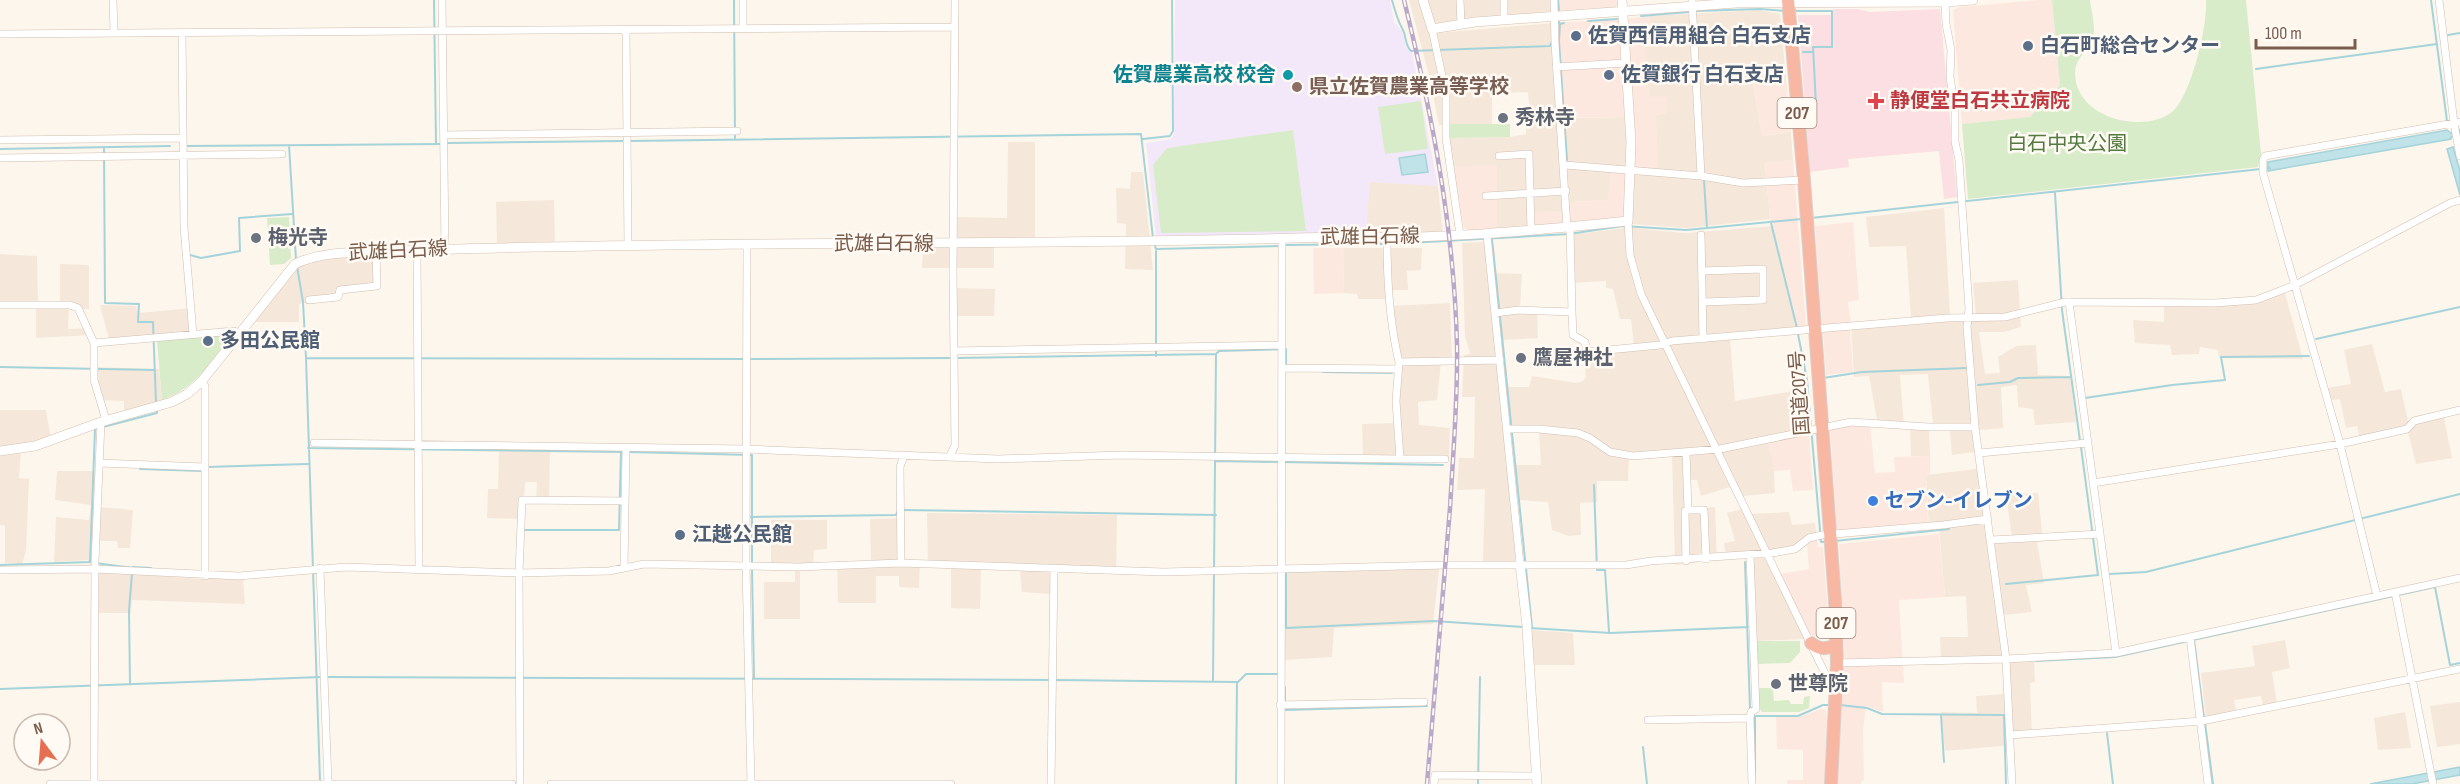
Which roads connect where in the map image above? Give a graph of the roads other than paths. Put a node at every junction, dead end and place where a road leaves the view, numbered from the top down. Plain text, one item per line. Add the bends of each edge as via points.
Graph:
1 (113, 0) edge
2 (442, 0) edge
3 (743, 0) edge
4 (955, 0) edge
5 (1423, 0) edge
6 (1460, 0) edge
7 (1504, 0) edge
8 (1554, 0) edge
9 (1622, 0) edge
10 (1973, 0) edge
11 (2439, 0) edge
12 (1945, 1) edge
13 (1690, 5) edge
14 (1788, 6) edge
15 (1623, 11) junction
16 (1555, 16) junction
17 (1504, 20) junction
18 (1461, 24) junction
19 (955, 27) junction
20 (736, 28) junction
21 (626, 29) junction
22 (1432, 29) junction
23 (436, 30) junction
24 (114, 33) junction
25 (182, 33) junction
26 (0, 34) edge
27 (1626, 63) junction
28 (1559, 67) junction
29 (2457, 122) edge
30 (735, 131) dead end
31 (627, 133) junction
32 (444, 135) junction
33 (0, 140) edge
34 (183, 147) junction
35 (282, 154) dead end
36 (1498, 156) dead end
37 (2460, 156) edge
38 (0, 158) edge
39 (1565, 165) junction
40 (1631, 169) junction
41 (1701, 175) junction
42 (1804, 180) junction
43 (1566, 191) junction
44 (1530, 193) junction
45 (1486, 196) dead end
46 (2460, 200) edge
47 (1628, 225) junction
48 (1531, 231) junction
49 (1569, 231) junction
50 (1460, 235) junction
51 (1701, 235) dead end
52 (1487, 238) junction
53 (1387, 242) junction
54 (1282, 243) junction
55 (953, 244) junction
56 (628, 245) junction
57 (747, 245) junction
58 (445, 248) junction
59 (417, 250) junction
60 (376, 252) junction
61 (1702, 271) junction
62 (2295, 285) junction
63 (309, 300) dead end
64 (1703, 302) junction
65 (2064, 302) junction
66 (0, 305) edge
67 (1572, 312) junction
68 (1498, 313) junction
69 (1968, 319) junction
70 (1815, 330) junction
71 (240, 333) junction
72 (193, 334) junction
73 (1703, 339) junction
74 (94, 343) junction
75 (1665, 344) junction
76 (1282, 348) junction
77 (954, 356) junction
78 (1500, 360) junction
79 (1398, 366) junction
80 (1285, 368) junction
81 (201, 382) junction
82 (2460, 410) edge
83 (102, 424) junction
84 (1975, 427) junction
85 (1509, 429) junction
86 (1815, 429) junction
87 (314, 443) dead end
88 (2083, 444) junction
89 (2340, 444) junction
90 (418, 447) junction
91 (1716, 448) junction
92 (0, 451) edge
93 (625, 451) junction
94 (746, 453) junction
95 (1686, 453) junction
96 (1979, 453) junction
97 (904, 454) junction
98 (950, 456) junction
99 (1400, 459) junction
100 (1445, 459) dead end
101 (1282, 461) junction
102 (99, 463) junction
103 (205, 469) junction
104 (2093, 483) junction
105 (621, 501) junction
106 (1688, 510) junction
107 (1988, 519) junction
108 (2095, 534) junction
109 (1826, 537) junction
110 (1991, 540) junction
111 (1767, 553) junction
112 (1750, 555) junction
113 (1706, 559) junction
114 (1686, 561) junction
115 (901, 563) junction
116 (1524, 564) junction
117 (95, 565) junction
118 (749, 566) junction
119 (624, 567) junction
120 (419, 568) junction
121 (1054, 568) junction
122 (315, 569) junction
123 (0, 570) edge
124 (1281, 570) junction
125 (519, 573) junction
126 (205, 576) junction
127 (2460, 578) edge
128 (2395, 595) junction
129 (2378, 596) junction
130 (2190, 640) junction
131 (1811, 643) junction
132 (1836, 645) junction
133 (2116, 653) junction
134 (2006, 659) junction
135 (1837, 663) junction
136 (2460, 669) edge
137 (2412, 679) junction
138 (1424, 702) dead end
139 (1836, 702) junction
140 (1283, 705) junction
141 (1750, 718) junction
142 (1648, 720) dead end
143 (2203, 721) junction
144 (2010, 735) junction
145 (1537, 780) edge
146 (50, 784) edge
147 (94, 784) edge
148 (320, 784) edge
149 (328, 784) edge
150 (512, 784) edge
151 (520, 784) edge
152 (551, 784) edge
153 (751, 784) edge
154 (951, 784) edge
155 (1051, 784) edge
156 (1281, 784) edge
157 (1434, 784) edge
158 (1752, 784) edge
159 (1831, 784) edge
160 (2012, 784) edge
161 (2208, 784) edge
162 (2433, 784) edge

1 - 24 street
2 - 23 street
3 - 20 street
4 - 19 street
5 - 22 main road
6 - 18 street
7 - 17 street
8 - 16 street
9 - 15 main road
10 - 12 main road
11 - 29 street
12 - 14 main road
12 - 69 street
13 - 14 main road
13 - 15 main road
13 - 41 street
14 - 42 highway, 国道207号 / 207
15 - 16 main road
15 - 27 main road
16 - 17 main road
16 - 28 street
17 - 18 main road
18 - 22 main road
19 - 20 street
19 - 55 street
20 - 21 street
21 - 23 street
21 - 31 street
22 - 50 street via 1446,94 1446,138
23 - 25 street
23 - 32 street
24 - 25 street
24 - 26 street
25 - 34 street
27 - 28 street
27 - 40 main road
28 - 39 street
29 - 37 street via 2455,134
29 - 62 street via 2265,156 2263,169
30 - 31 street
31 - 32 street
31 - 56 street
32 - 58 street
33 - 34 street
34 - 35 street
34 - 38 street via 105,157
34 - 72 street via 184,248
36 - 44 street via 1529,154
39 - 40 street
39 - 43 street
40 - 41 street
40 - 47 main road
41 - 42 street via 1743,183
42 - 70 highway, 国道207号 / 207
43 - 44 street
43 - 49 street
44 - 45 street
44 - 48 street
46 - 62 street
47 - 49 main road, 武雄白石線
47 - 75 street via 1634,275
48 - 49 main road, 武雄白石線
48 - 52 main road, 武雄白石線
49 - 67 street
50 - 52 main road, 武雄白石線
50 - 53 main road, 武雄白石線
51 - 61 street
52 - 68 street
53 - 54 main road, 武雄白石線
53 - 79 street via 1390,326
54 - 55 main road, 武雄白石線
54 - 76 street
55 - 57 main road, 武雄白石線
55 - 77 street
56 - 57 main road, 武雄白石線
56 - 58 main road, 武雄白石線
57 - 94 street
58 - 59 main road, 武雄白石線
59 - 60 main road, 武雄白石線
59 - 90 street
60 - 63 street via 377,286 340,290 338,297
60 - 71 main road, 武雄白石線 via 336,254 297,263
61 - 64 street
61 - 64 street via 1763,269 1763,300
62 - 65 street via 2248,302
62 - 89 street
64 - 73 street
65 - 69 street via 2005,317
65 - 88 street via 2082,399
66 - 74 street via 78,308
67 - 68 street
67 - 75 street via 1574,335 1586,342 1587,352
68 - 78 street
69 - 70 street
69 - 84 street
70 - 73 street
70 - 86 highway, 国道207号 / 207
71 - 72 street
71 - 81 main road, 武雄白石線
72 - 74 street
73 - 75 street
74 - 83 street via 94,380
75 - 91 street
76 - 77 street via 1155,348
76 - 80 street
77 - 98 street via 955,445
78 - 79 street
78 - 85 street
79 - 80 street
79 - 99 street via 1395,401
80 - 101 street
81 - 83 main road, 武雄白石線 via 187,394 157,407
81 - 103 street via 205,386
82 - 89 street via 2414,421 2407,429
83 - 92 main road, 武雄白石線 via 35,446
83 - 102 street
84 - 86 street via 1865,421
84 - 96 street
85 - 95 street via 1578,433 1610,452 1633,456
85 - 116 street
86 - 91 street
86 - 109 highway, 国道207号 / 207
87 - 90 street
88 - 96 street
88 - 104 street
89 - 104 street
89 - 129 street
90 - 93 street
90 - 120 street
91 - 95 street
91 - 111 street
93 - 94 street
93 - 105 street
94 - 97 street
94 - 118 street
95 - 106 street
96 - 107 street
97 - 98 street
97 - 115 street via 900,467
98 - 101 street via 998,459 1121,455
99 - 100 street
99 - 101 street
101 - 124 street
102 - 103 street
102 - 117 street
103 - 126 street
104 - 108 street
105 - 119 street
105 - 125 street via 522,500
106 - 113 street via 1704,510
106 - 114 street
107 - 109 street
107 - 110 street
108 - 110 street
108 - 133 street
109 - 111 street via 1795,549
109 - 132 highway, 国道207号 / 207
110 - 134 street
111 - 112 street
111 - 131 street
112 - 113 street
112 - 141 street via 1756,709
113 - 114 street
114 - 116 street
115 - 118 street
115 - 121 street
116 - 124 street
116 - 145 main road
117 - 123 street
117 - 126 street
117 - 147 street
118 - 119 street
118 - 153 street
119 - 125 street via 609,571
120 - 122 street
120 - 125 street
121 - 124 street
121 - 155 street
122 - 126 street
122 - 149 street
124 - 140 street
125 - 151 street
127 - 128 street
128 - 129 street
128 - 137 street
129 - 130 street
130 - 133 street
130 - 143 street
131 - 132 highway via 1818,648
131 - 139 street
132 - 135 highway, 国道207号 / 207
133 - 134 street
134 - 135 street
134 - 144 street
135 - 139 highway, 国道207号 / 207
136 - 137 street
137 - 143 street
137 - 162 street
138 - 140 street
139 - 159 highway, 国道207号 / 207
140 - 156 street
141 - 142 street
141 - 158 street
143 - 144 street
143 - 161 street
144 - 160 street
145 - 157 street via 1435,775
146 - 147 street
147 - 148 street
148 - 149 street
149 - 150 street
152 - 153 street
153 - 154 street

